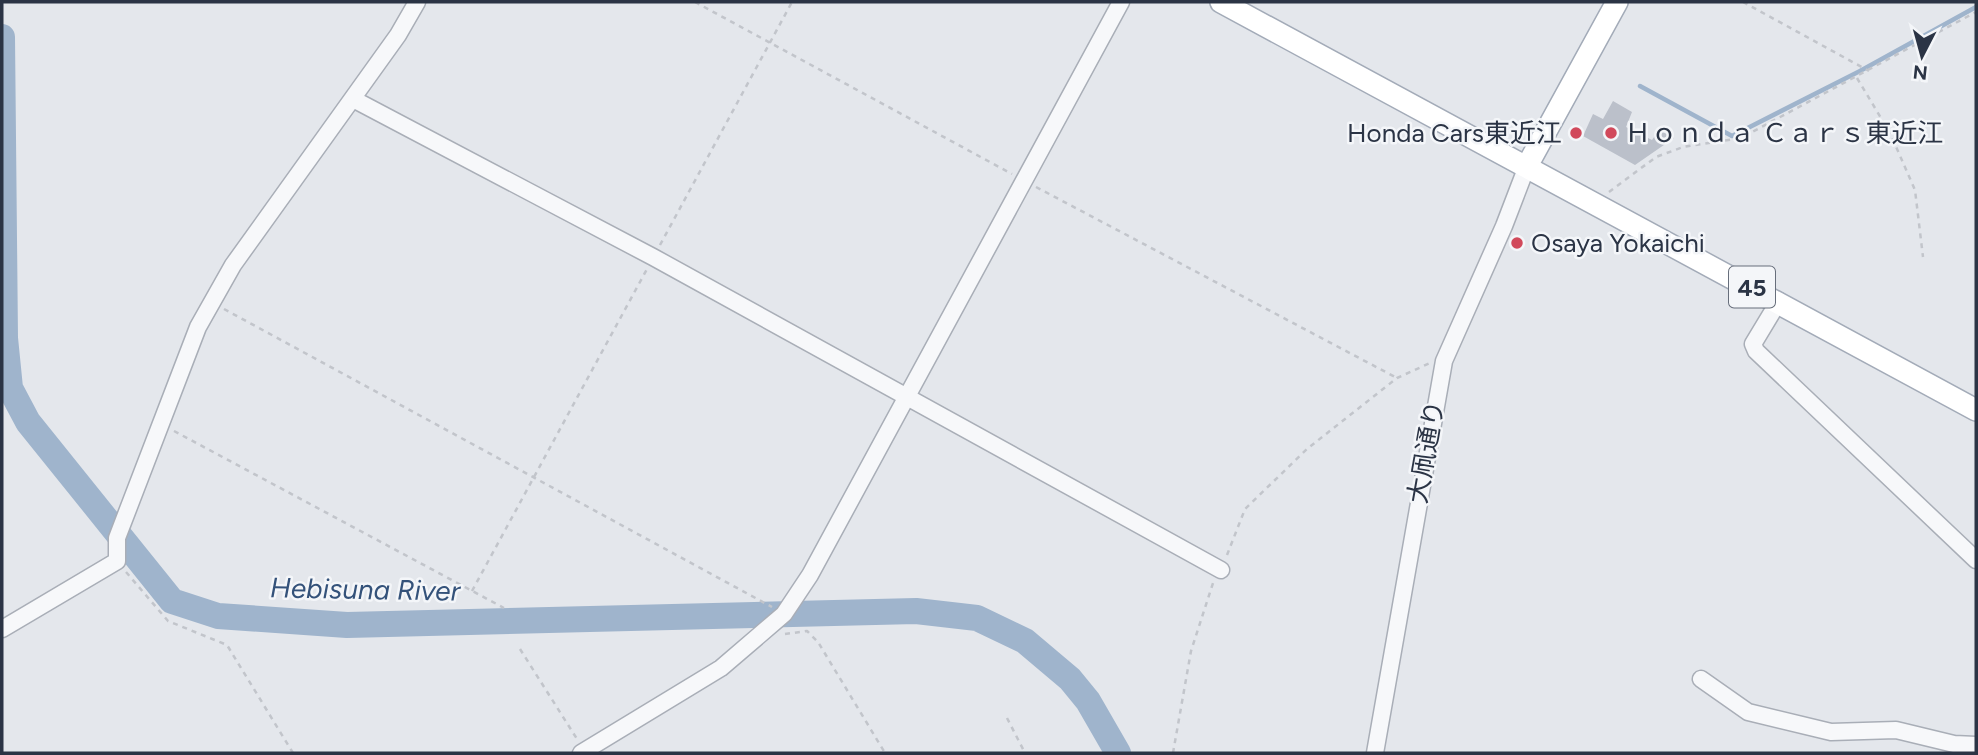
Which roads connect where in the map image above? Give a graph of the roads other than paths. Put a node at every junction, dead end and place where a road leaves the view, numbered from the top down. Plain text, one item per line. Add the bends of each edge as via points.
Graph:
1 (417, 2) edge
2 (1121, 2) edge
3 (1221, 2) edge
4 (1617, 2) edge
5 (353, 99) junction
6 (1527, 166) junction
7 (1779, 301) junction
8 (907, 396) junction
9 (1976, 410) edge
10 (1976, 560) edge
11 (1221, 570) road end
12 (2, 629) edge
13 (1700, 679) dead end
14 (1976, 745) edge
15 (583, 752) edge
16 (1375, 753) edge

1 - 5 street
2 - 8 street
3 - 6 main road
4 - 6 main road
5 - 8 street
5 - 12 street via 233,265 198,327 117,538 117,561
6 - 7 main road, 45
6 - 16 street, 大凧通り via 1444,361
7 - 9 main road, 45
7 - 10 street via 1753,344 1756,351
8 - 11 street
8 - 15 street via 785,614 721,668
13 - 14 street via 1748,712 1831,732 1896,730

